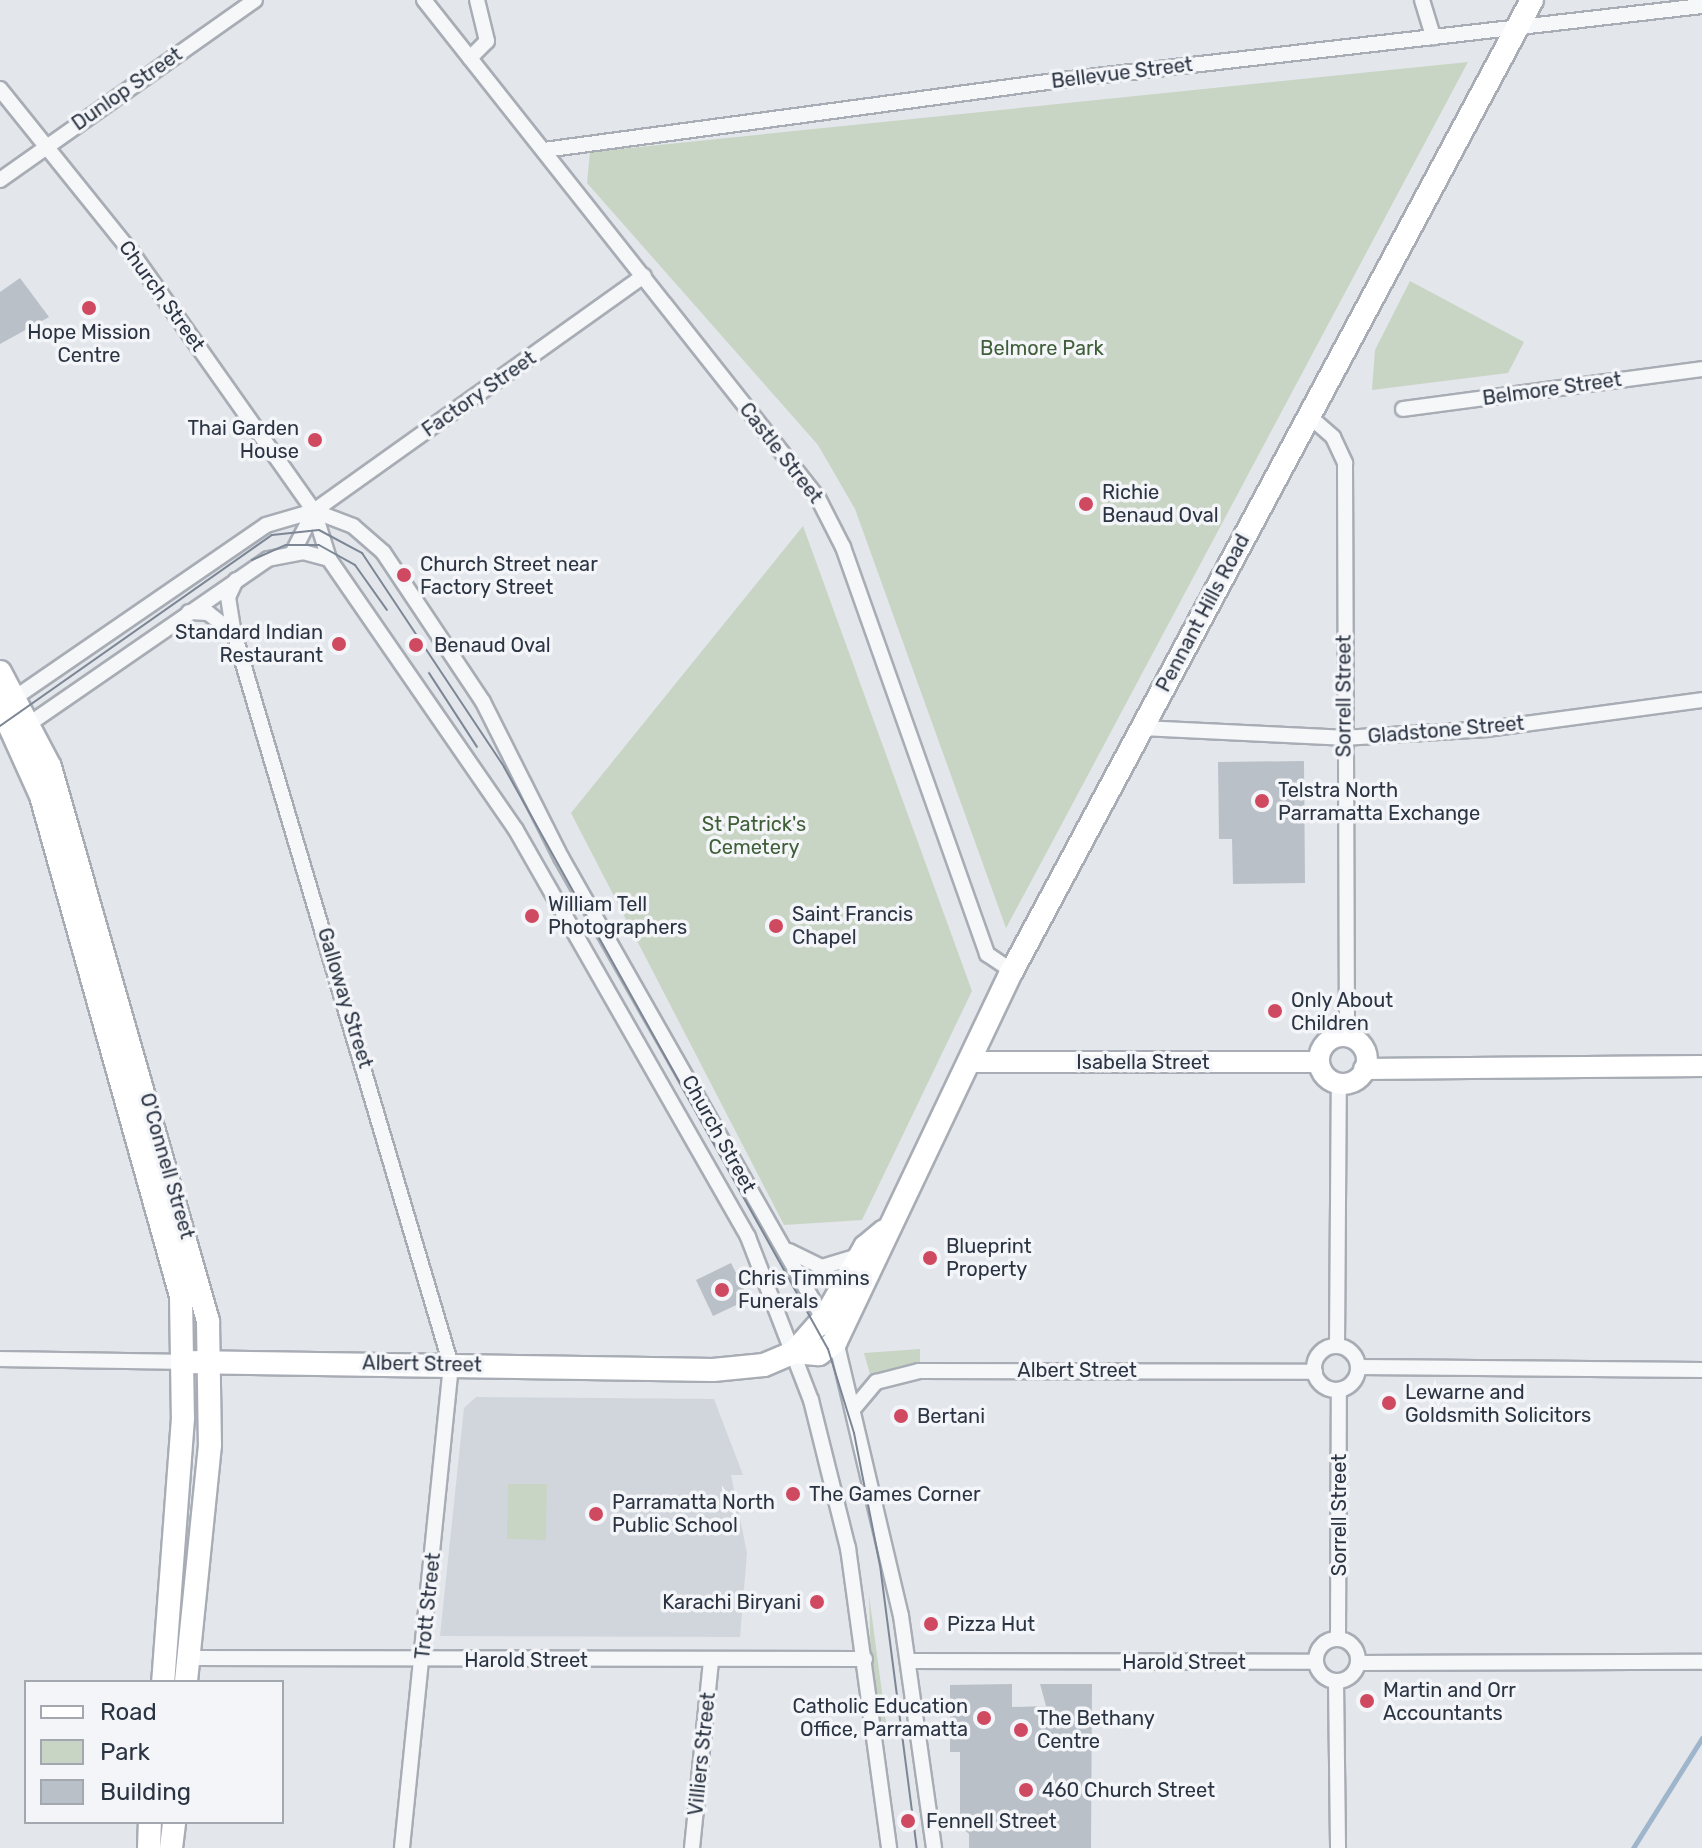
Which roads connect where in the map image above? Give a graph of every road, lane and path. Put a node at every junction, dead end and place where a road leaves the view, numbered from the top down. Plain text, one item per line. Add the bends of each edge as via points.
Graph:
1 (255, 0) edge
2 (424, 0) edge
3 (477, 0) edge
4 (1422, 0) edge
5 (1532, 0) edge
6 (1702, 6) edge
7 (1516, 29) junction
8 (1433, 37) junction
9 (470, 58) junction
10 (0, 89) edge
11 (46, 146) junction
12 (544, 150) junction
13 (0, 180) edge
14 (644, 276) junction
15 (1702, 369) edge
16 (1403, 409) dead end
17 (1309, 416) junction
18 (314, 511) junction
19 (293, 552) junction
20 (329, 559) junction
21 (236, 580) junction
22 (188, 612) junction
23 (234, 633) junction
24 (0, 672) edge
25 (1702, 700) edge
26 (4, 705) edge
27 (1142, 728) junction
28 (15, 734) edge
29 (1343, 738) junction
30 (1012, 971) junction
31 (1347, 1037) junction
32 (968, 1062) junction
33 (1319, 1062) junction
34 (1702, 1066) edge
35 (1364, 1069) junction
36 (1339, 1083) junction
37 (884, 1231) junction
38 (782, 1246) junction
39 (865, 1247) junction
40 (825, 1317) junction
41 (836, 1341) junction
42 (1337, 1346) junction
43 (794, 1352) junction
44 (0, 1359) edge
45 (184, 1362) junction
46 (210, 1363) junction
47 (451, 1365) junction
48 (1358, 1367) junction
49 (1702, 1370) edge
50 (1315, 1372) junction
51 (1339, 1390) junction
52 (855, 1407) junction
53 (1338, 1639) junction
54 (187, 1658) junction
55 (865, 1659) junction
56 (423, 1660) junction
57 (711, 1660) junction
58 (908, 1661) junction
59 (1316, 1662) junction
60 (1702, 1662) edge
61 (1358, 1663) junction
62 (163, 1680) edge
63 (186, 1680) edge
64 (1336, 1681) junction
65 (150, 1824) edge
66 (174, 1824) edge
67 (149, 1848) edge
68 (171, 1848) edge
69 (402, 1848) edge
70 (692, 1848) edge
71 (889, 1848) edge
72 (934, 1848) edge
73 (1338, 1848) edge

1 - 11 street, Dunlop Street
2 - 9 street, Castle Street
3 - 9 street via 487,41
4 - 8 street
5 - 7 main road, Pennant Hills Road
6 - 7 street, Bellevue Street
7 - 8 street, Bellevue Street
7 - 17 main road, Pennant Hills Road
8 - 12 street, Bellevue Street
9 - 12 street, Castle Street
10 - 11 street, Church Street
11 - 13 street, Dunlop Street
11 - 18 street, Church Street via 172,307
12 - 14 street, Castle Street
14 - 18 street, Factory Street
14 - 30 street, Castle Street via 833,523 987,954
15 - 16 street, Belmore Street
17 - 27 main road, Pennant Hills Road
17 - 29 street, Sorrell Street via 1333,437 1345,463
18 - 19 street, Factory Street
18 - 20 street, Church Street
18 - 26 street, Factory Street via 266,525
18 - 38 street, Church Street via 353,526 383,552 483,702 561,857
19 - 20 street
19 - 21 street via 272,556
20 - 43 street, Church Street via 534,860 748,1237
21 - 22 street
21 - 23 street, Galloway Street via 228,597
22 - 23 street via 208,613
22 - 28 street
23 - 47 street, Galloway Street
24 - 26 main road, O'Connell Street
25 - 29 street, Gladstone Street via 1488,729
26 - 28 main road, O'Connell Street
27 - 29 street, Gladstone Street
27 - 30 main road, Pennant Hills Road
28 - 45 main road, O'Connell Street via 49,824 169,1238
28 - 46 main road, O'Connell Street via 50,767 192,1254 208,1321
29 - 31 street, Sorrell Street
30 - 32 main road, Pennant Hills Road
31 - 33 street via 1329,1040
31 - 35 street via 1364,1050
32 - 33 street, Isabella Street
32 - 37 main road, Pennant Hills Road
33 - 36 street via 1323,1073
34 - 35 street
35 - 36 street via 1356,1079
36 - 42 street
37 - 39 main road, Pennant Hills Road
37 - 41 main road, Pennant Hills Road via 881,1254
38 - 39 street via 829,1268
38 - 40 street, Church Street
39 - 40 main road, Pennant Hills Road
40 - 41 street, Church Street
40 - 43 main road, Pennant Hills Road
41 - 43 main road, Albert Street via 819,1354
41 - 52 street, Church Street
42 - 48 street via 1352,1353
42 - 50 street via 1321,1352
43 - 47 main road, Albert Street via 764,1365 713,1370
43 - 55 street, Church Street via 848,1548
44 - 45 street, Albert Street
45 - 46 main road, Albert Street
45 - 62 main road, O'Connell Street
46 - 47 main road, Albert Street
46 - 54 main road, O'Connell Street via 210,1445
47 - 56 street, Trott Street
48 - 49 street
48 - 51 street via 1354,1380
50 - 51 street via 1322,1386
50 - 52 street, Albert Street via 935,1370 876,1382
51 - 53 street, Sorrell Street
52 - 58 street, Church Street
53 - 59 street via 1321,1646
53 - 61 street via 1353,1647
54 - 56 street, Harold Street
54 - 63 main road, O'Connell Street
55 - 57 street, Harold Street
55 - 71 street, Church Street
56 - 57 street, Harold Street
56 - 69 street, Trott Street
57 - 70 street, Villiers Street
58 - 59 street, Harold Street
58 - 72 street, Church Street
59 - 64 street via 1322,1674
60 - 61 street
61 - 64 street via 1352,1675
64 - 73 street
65 - 67 main road
66 - 68 main road

